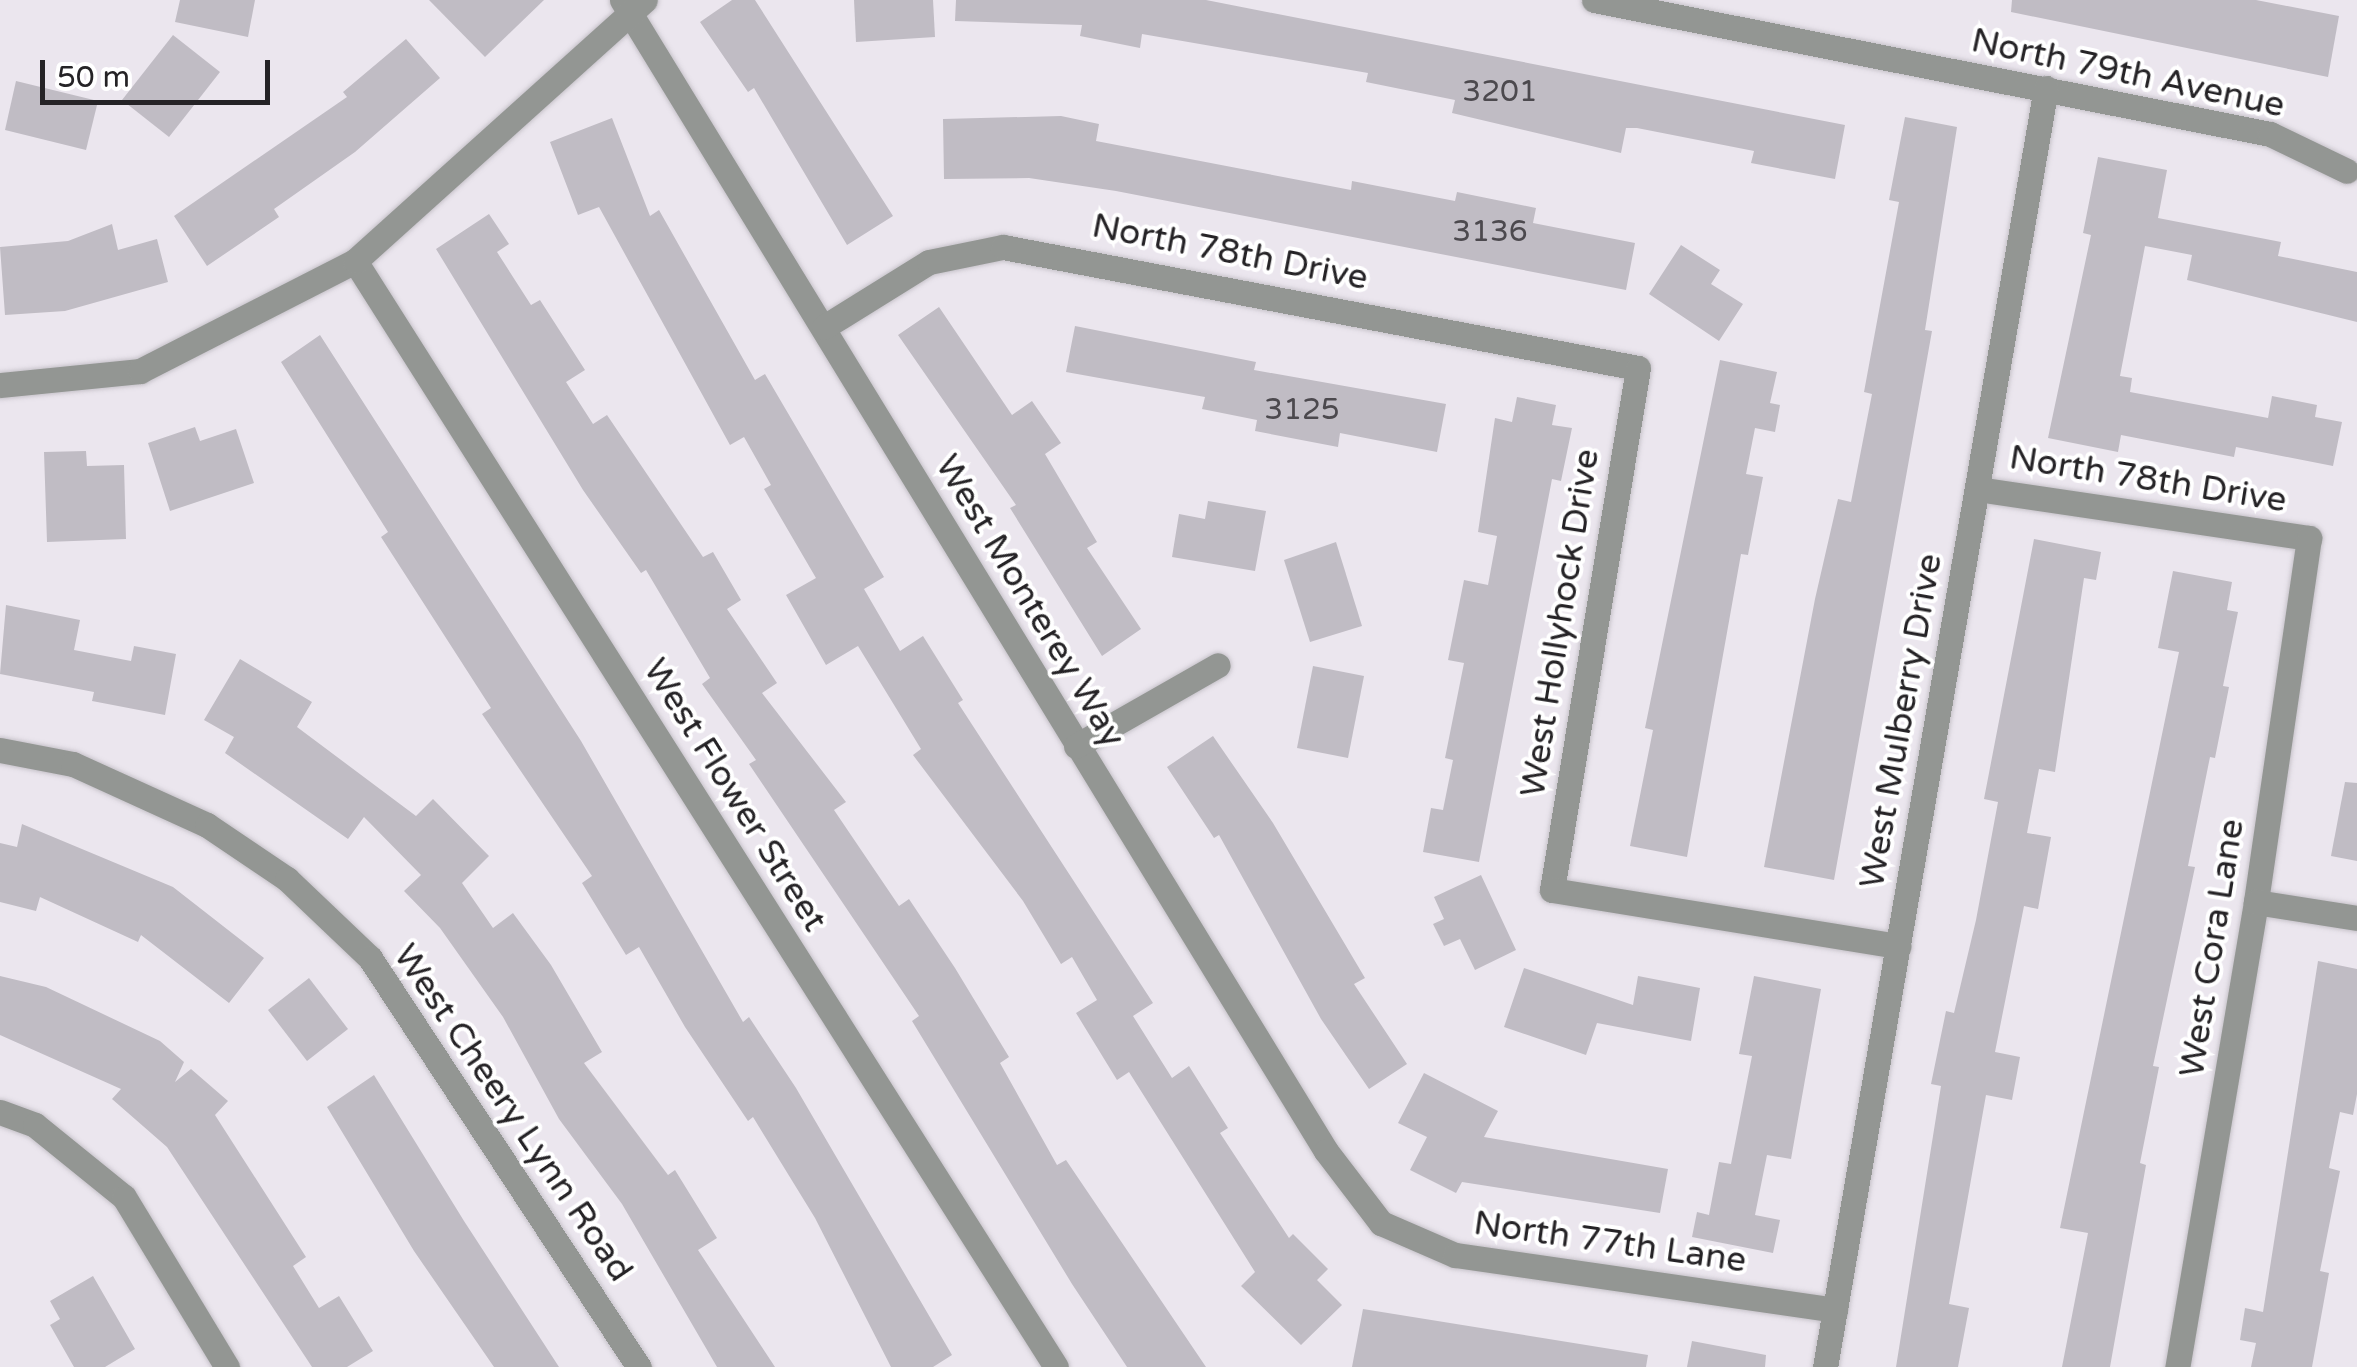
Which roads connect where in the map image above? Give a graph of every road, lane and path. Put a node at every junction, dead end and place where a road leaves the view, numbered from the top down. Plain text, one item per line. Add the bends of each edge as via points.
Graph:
1 (1594, 0) edge
2 (632, 3) edge
3 (2046, 88) junction
4 (2347, 172) dead end
5 (355, 260) junction
6 (824, 328) junction
7 (1638, 368) joint
8 (0, 385) edge
9 (1977, 488) junction
10 (2309, 538) joint
11 (1218, 665) dead end
12 (1076, 746) junction
13 (0, 750) edge
14 (2256, 902) junction
15 (2357, 918) edge
16 (1898, 946) junction
17 (0, 1112) edge
18 (1381, 1222) joint
19 (1835, 1310) junction
20 (1050, 1365) edge
21 (227, 1367) edge
22 (639, 1367) edge
23 (1825, 1367) edge
24 (2177, 1367) edge

1 - 3 street, North 79th Avenue
2 - 5 street
2 - 6 street, West Monterey Way
3 - 4 street, North 79th Avenue via 2270,134
3 - 9 street, West Mulberry Drive
5 - 8 street via 140,371
5 - 20 street, West Flower Street
6 - 7 street, North 78th Drive via 930,262 1003,247
6 - 12 street, West Monterey Way
7 - 16 street, West Hollyhock Drive via 1552,890
9 - 10 street, North 78th Drive
9 - 16 street, West Mulberry Drive
10 - 14 street, West Cora Lane
11 - 12 street
12 - 18 street, West Monterey Way via 1326,1151
13 - 22 street, West Cheery Lynn Road via 73,764 208,826 287,879 370,958
14 - 15 street
14 - 24 street, West Cora Lane
16 - 19 street, West Mulberry Drive
17 - 21 street via 35,1124 124,1198
18 - 19 street, North 77th Lane via 1454,1255
19 - 23 street, West Mulberry Drive

